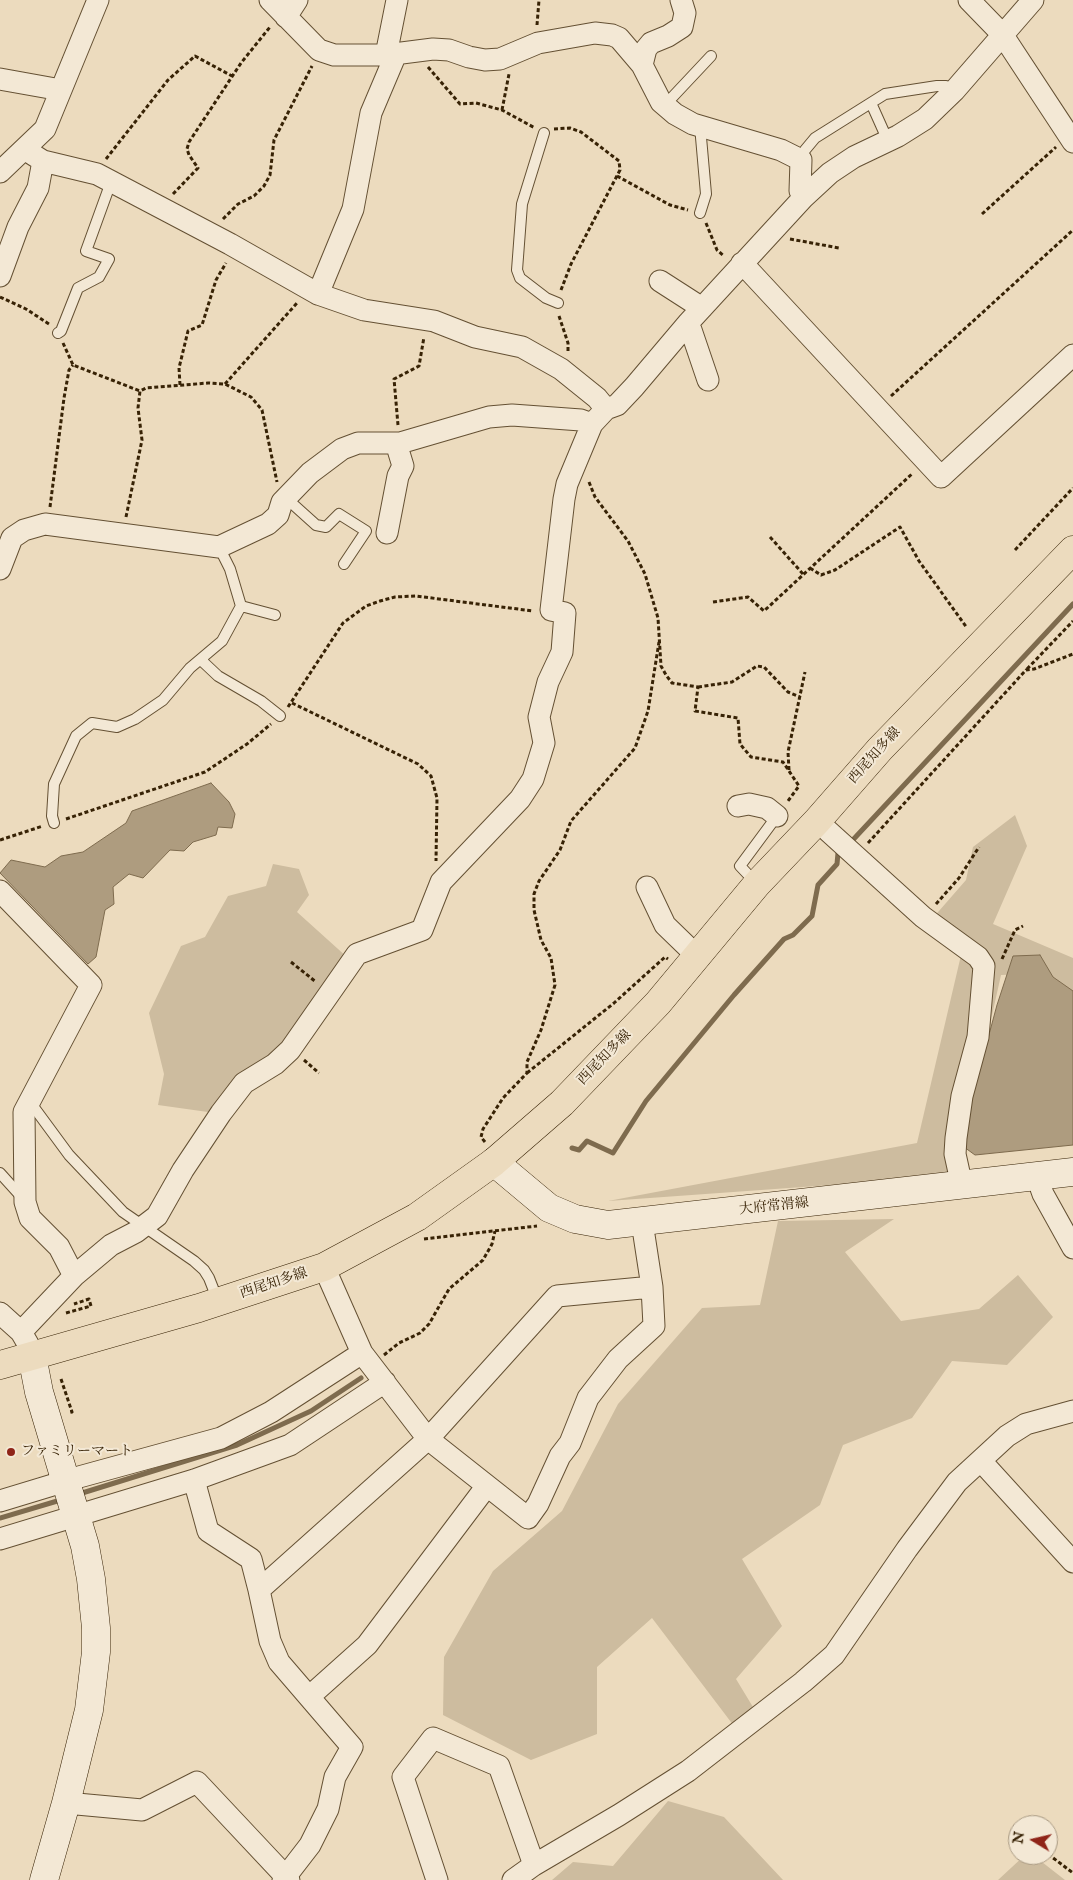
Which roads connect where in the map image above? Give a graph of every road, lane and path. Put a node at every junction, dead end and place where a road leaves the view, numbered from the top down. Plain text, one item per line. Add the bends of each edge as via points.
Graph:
1 (98, 0) edge
2 (397, 0) edge
3 (539, 0) edge
4 (681, 0) edge
5 (968, 0) edge
6 (1033, 0) edge
7 (284, 8) edge
8 (1002, 34) junction
9 (538, 43) junction
10 (321, 51) junction
11 (417, 52) junction
12 (391, 54) junction
13 (511, 54) junction
14 (711, 56) dead end
15 (642, 65) junction
16 (232, 76) junction
17 (0, 79) edge
18 (61, 90) junction
19 (954, 92) junction
20 (871, 103) junction
21 (665, 105) junction
22 (502, 110) junction
23 (700, 126) junction
24 (544, 133) junction
25 (1070, 139) edge
26 (888, 141) junction
27 (35, 155) junction
28 (801, 160) junction
29 (0, 172) edge
30 (616, 176) junction
31 (104, 178) junction
32 (804, 197) junction
33 (161, 208) junction
34 (700, 213) junction
35 (982, 214) dead end
36 (776, 228) junction
37 (1073, 230) edge
38 (213, 235) junction
39 (236, 247) junction
40 (839, 248) dead end
41 (741, 265) junction
42 (0, 276) edge
43 (660, 281) dead end
44 (314, 292) junction
45 (0, 297) edge
46 (558, 303) junction
47 (702, 308) junction
48 (429, 320) junction
49 (687, 325) junction
50 (58, 333) junction
51 (1073, 355) edge
52 (73, 365) junction
53 (563, 371) junction
54 (708, 380) dead end
55 (225, 384) junction
56 (180, 385) junction
57 (140, 391) junction
58 (878, 408) junction
59 (599, 416) junction
60 (398, 443) junction
61 (926, 461) junction
62 (587, 477) dead end
63 (1073, 488) edge
64 (284, 500) junction
65 (48, 524) junction
66 (387, 532) dead end
67 (121, 534) junction
68 (770, 537) dead end
69 (219, 547) junction
70 (1014, 550) dead end
71 (1073, 550) edge
72 (344, 564) dead end
73 (810, 568) junction
74 (0, 569) edge
75 (803, 574) junction
76 (713, 602) dead end
77 (241, 606) junction
78 (275, 615) dead end
79 (1073, 621) edge
80 (659, 642) junction
81 (981, 643) junction
82 (1073, 654) edge
83 (201, 660) junction
84 (1026, 670) junction
85 (805, 672) dead end
86 (698, 687) junction
87 (800, 697) junction
88 (292, 703) dead end
89 (280, 716) dead end
90 (789, 770) junction
91 (738, 806) dead end
92 (777, 816) junction
93 (817, 821) junction
94 (54, 823) dead end
95 (979, 847) dead end
96 (856, 856) junction
97 (452, 871) junction
98 (757, 884) junction
99 (647, 887) dead end
100 (0, 891) edge
101 (923, 916) junction
102 (291, 962) dead end
103 (690, 965) junction
104 (328, 992) junction
105 (527, 1073) junction
106 (30, 1102) junction
107 (496, 1160) junction
108 (1073, 1172) edge
109 (0, 1173) edge
110 (1037, 1177) junction
111 (0, 1183) edge
112 (962, 1186) junction
113 (25, 1199) junction
114 (642, 1222) junction
115 (543, 1225) dead end
116 (144, 1226) junction
117 (495, 1231) junction
118 (417, 1232) dead end
119 (1073, 1248) edge
120 (324, 1267) junction
121 (74, 1276) junction
122 (652, 1287) junction
123 (89, 1299) dead end
124 (218, 1302) junction
125 (0, 1313) edge
126 (63, 1314) dead end
127 (26, 1344) junction
128 (0, 1365) edge
129 (373, 1367) junction
130 (1073, 1411) edge
131 (428, 1439) junction
132 (982, 1461) junction
133 (194, 1480) junction
134 (486, 1487) junction
135 (72, 1499) junction
136 (0, 1501) edge
137 (0, 1540) edge
138 (1073, 1562) edge
139 (259, 1590) junction
140 (310, 1696) junction
141 (66, 1803) junction
142 (1058, 1862) edge
143 (534, 1865) junction
144 (1073, 1873) edge
145 (286, 1879) edge
146 (44, 1880) edge
147 (437, 1880) edge
148 (513, 1880) edge

1 - 18 street
2 - 12 street
3 - 9 path
4 - 15 street via 685,14 682,26 651,43
5 - 8 street
6 - 8 street
7 - 10 street
7 - 16 path
8 - 19 street
8 - 25 street
9 - 13 street
9 - 15 street via 604,33 618,38
10 - 12 street via 353,56
10 - 38 path via 274,140 270,175 264,186 230,210
11 - 12 street
11 - 13 street via 450,50 485,60
11 - 22 path via 460,104 476,103
12 - 44 street via 371,113 353,209
13 - 22 path via 513,58
14 - 21 lane
15 - 21 street via 650,84
16 - 31 path via 195,56 168,80 114,146
16 - 33 path via 189,142 189,155 198,168
17 - 18 street
18 - 27 street
19 - 20 lane via 946,86 937,86 885,94
19 - 26 street via 925,118
20 - 26 lane
20 - 28 lane via 815,138
21 - 23 street via 675,114
22 - 24 path
23 - 28 street via 781,150
23 - 34 lane via 706,194
24 - 30 path via 557,128 580,132 619,161 620,170
24 - 46 lane via 522,204 517,270 520,278
25 - 35 path
26 - 32 street via 838,168
27 - 29 street
27 - 31 street
27 - 42 street via 38,188 18,228
28 - 32 street via 800,192
30 - 34 path via 670,205
30 - 46 path via 571,264
31 - 33 street
31 - 50 lane via 86,250 109,259 99,277 78,288
32 - 36 street
33 - 38 street
34 - 41 path via 717,250
36 - 40 path via 779,233 797,241
36 - 41 street
37 - 58 path
38 - 39 street
39 - 44 street
39 - 56 path via 216,280 202,325 188,331 179,368
41 - 47 street
41 - 58 street
43 - 47 street
44 - 48 street via 364,310
44 - 55 path via 284,316
45 - 50 path via 44,319
46 - 53 path via 568,343
47 - 49 street
48 - 53 street via 475,337 522,347
48 - 60 path via 419,366 394,379
49 - 54 street
49 - 59 street via 616,405
50 - 52 path
51 - 61 street via 941,477
52 - 57 path
52 - 65 path via 69,370 64,398
53 - 59 street via 597,398
55 - 56 path
55 - 64 path via 251,397 262,410
56 - 57 path
57 - 67 path via 138,408 142,440 130,507
58 - 61 street
59 - 60 street via 581,420 489,417
59 - 97 street via 567,484 564,499 551,610 565,613 562,652 548,682 540,717 544,742 533,779 520,799
60 - 64 street via 358,443 342,449 310,473
60 - 66 street via 403,466 398,476
61 - 73 path
62 - 80 path via 595,497 628,541 645,574 658,618
63 - 70 path
64 - 69 street via 278,515 268,524
64 - 72 lane via 316,526 326,527 339,514 366,531
65 - 67 street
65 - 74 street via 24,530 12,538
67 - 69 street
68 - 75 path
69 - 77 lane via 230,569
71 - 81 main road, 西尾知多線
73 - 75 path
73 - 81 path via 821,575 835,570 900,527 919,561
75 - 76 path via 764,611 748,597
77 - 78 lane
77 - 83 lane via 222,641
79 - 84 path
80 - 86 path via 661,666 672,683
80 - 105 path via 648,711 635,748 571,822 560,850 534,894 534,910 541,940 551,958 555,984 527,1062
81 - 93 main road, 西尾知多線
82 - 84 path
83 - 89 lane via 218,676
83 - 94 lane via 163,700 135,720 117,727 92,723 76,736 54,784
84 - 96 path
85 - 87 path
86 - 87 path via 732,682 757,666 764,667 788,692
86 - 90 path via 695,711 738,718 740,744 744,750 751,757 782,762
87 - 90 path via 788,752
88 - 97 path via 418,764 431,776 437,798 435,860
90 - 92 path via 799,786
91 - 92 street via 749,804 768,808
92 - 98 lane via 740,866
93 - 96 street
93 - 98 main road, 西尾知多線
95 - 101 path via 959,878
96 - 101 street
97 - 104 street via 441,882 422,930 357,954
98 - 103 main road, 西尾知多線
99 - 103 street via 665,925
100 - 106 street via 91,985
101 - 112 street via 955,938 984,966 978,1037 962,1096 954,1154
102 - 104 path
103 - 105 path via 665,957
103 - 107 main road, 西尾知多線 via 562,1103
104 - 116 street via 290,1050 275,1064 244,1083 183,1170 157,1216
105 - 107 path via 503,1098 483,1129 481,1137
106 - 113 street via 24,1112
106 - 116 lane via 103,1194
107 - 114 main road, 大府常滑線 via 549,1208 575,1219 608,1224
107 - 120 main road, 西尾知多線 via 417,1217
108 - 110 main road, 大府常滑線
109 - 113 lane
110 - 112 main road, 大府常滑線
110 - 119 street
111 - 113 lane via 21,1203
112 - 114 main road, 大府常滑線
113 - 121 street via 30,1218 59,1247
114 - 122 street
115 - 117 path
116 - 121 street via 111,1245
116 - 124 lane via 204,1270
117 - 118 path via 422,1239
117 - 129 path via 483,1260 449,1289 429,1324 414,1336 399,1342
120 - 124 main road, 西尾知多線
120 - 129 street
121 - 127 street
122 - 131 street via 557,1296
122 - 134 street via 654,1326 618,1359 588,1398 570,1443 528,1518
123 - 126 path via 91,1306
124 - 127 main road, 西尾知多線
125 - 127 street
127 - 128 main road, 西尾知多線
127 - 135 main road
129 - 131 street
129 - 133 street via 290,1445
129 - 135 street via 221,1438
130 - 132 street via 1026,1424 1007,1436
131 - 134 street
131 - 139 street
132 - 138 street
132 - 143 street via 951,1490 834,1655 688,1771
133 - 135 street
133 - 139 street via 208,1531 251,1559
134 - 140 street via 367,1645
135 - 136 street
135 - 137 street
135 - 141 main road via 92,1579 96,1652 89,1710
139 - 140 street via 270,1641 279,1662
140 - 145 street via 352,1747 335,1777 328,1809 310,1845
141 - 145 street via 142,1810 196,1782
141 - 146 main road
142 - 144 path
143 - 147 street via 499,1766 433,1738 403,1777
143 - 148 street

